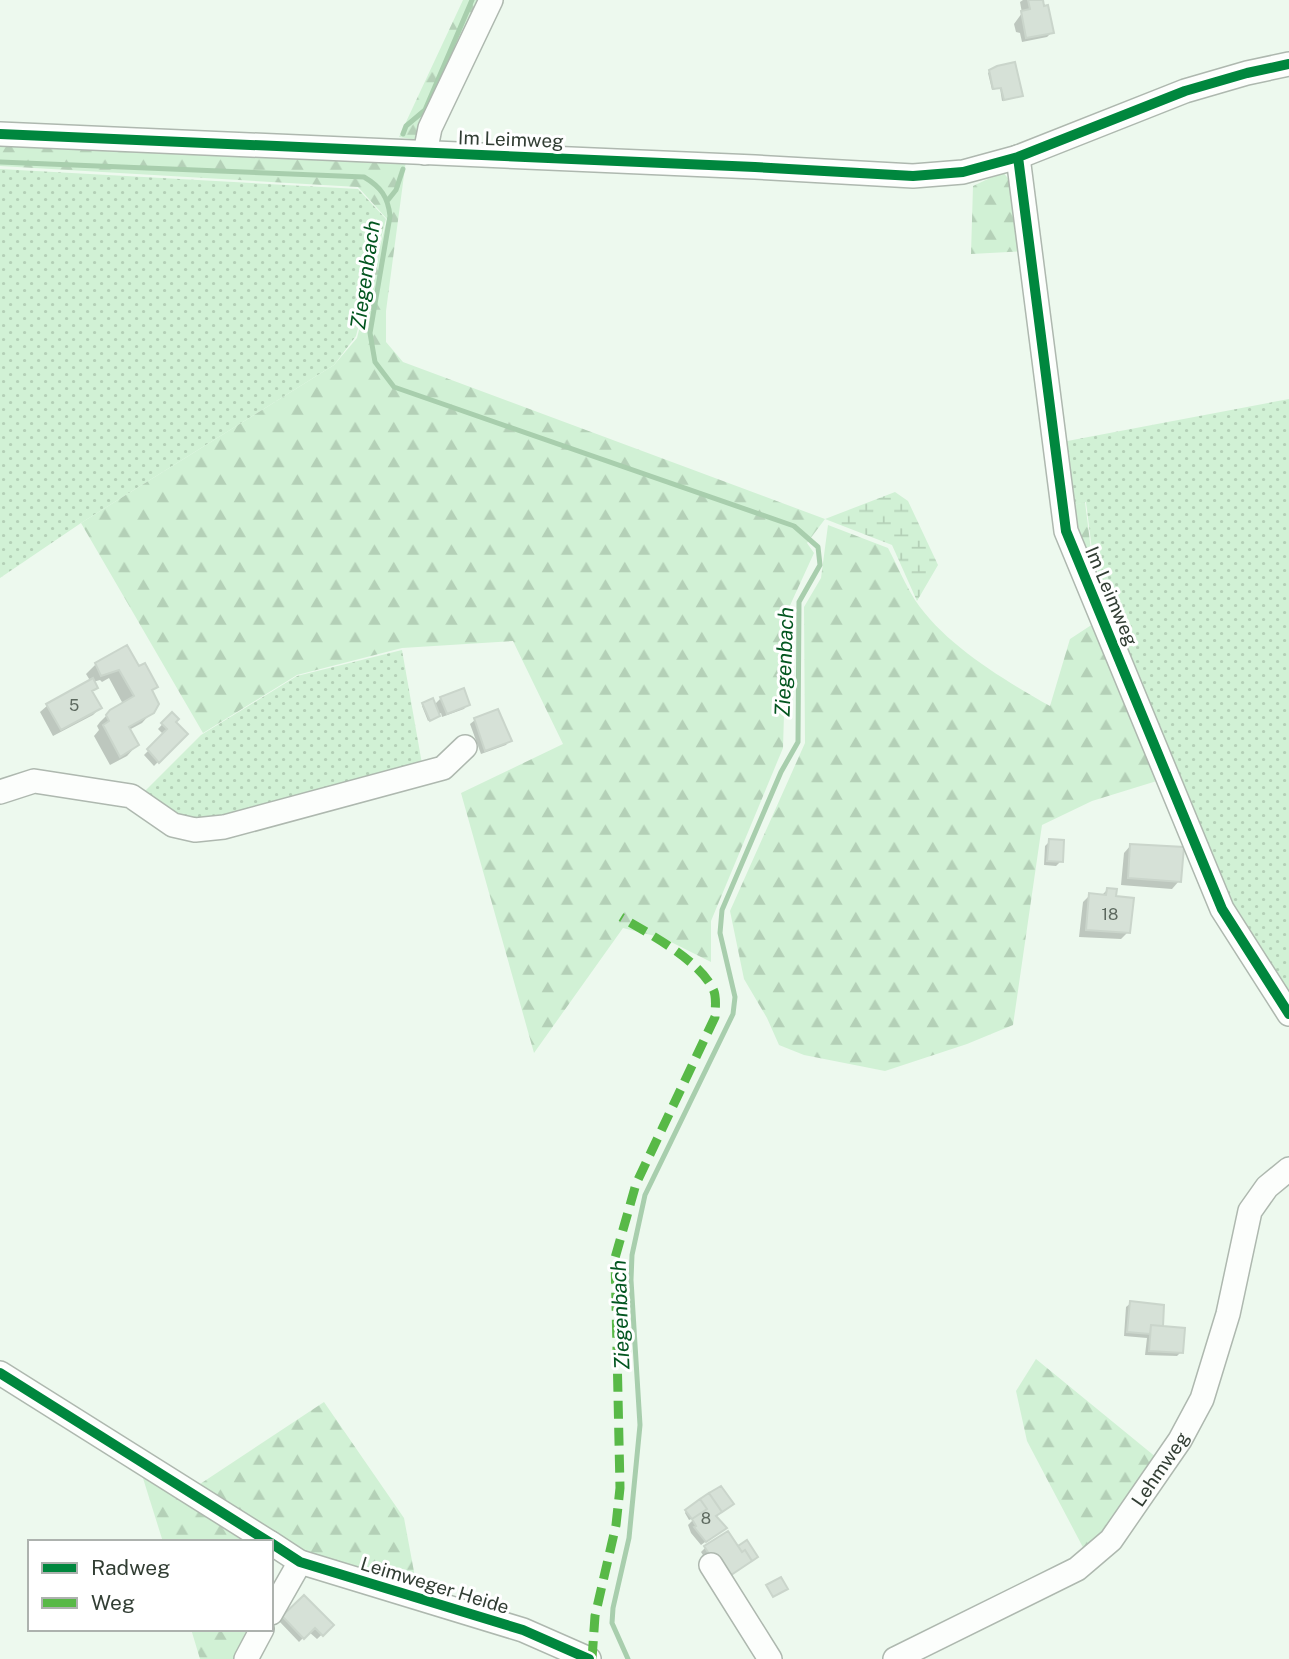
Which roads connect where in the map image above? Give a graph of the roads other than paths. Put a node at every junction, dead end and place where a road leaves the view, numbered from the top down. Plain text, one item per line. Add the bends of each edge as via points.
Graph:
1 (491, 0) edge
2 (1289, 64) edge
3 (0, 134) edge
4 (425, 153) junction
5 (1018, 157) junction
6 (465, 747) dead end
7 (0, 792) edge
8 (1289, 1014) edge
9 (1289, 1169) edge
10 (0, 1373) edge
11 (265, 1540) edge
12 (273, 1545) edge
13 (300, 1562) junction
14 (711, 1565) dead end
15 (273, 1609) edge
16 (261, 1631) edge
17 (246, 1659) edge
18 (589, 1659) edge
19 (770, 1659) edge
20 (895, 1659) edge

1 - 4 street, Im Leimweg via 430,128
2 - 5 street, Im Leimweg via 1185,91
3 - 4 street, Im Leimweg
4 - 5 street, Im Leimweg via 913,176 963,172
5 - 8 street, Im Leimweg via 1066,531 1222,909
6 - 7 street via 443,768 224,827 195,830 173,825 131,796 34,781
9 - 20 street, Lehmweg via 1267,1187 1250,1210 1228,1314 1202,1399 1180,1440 1111,1540 1077,1569
10 - 11 street, Leimweger Heide
12 - 13 street, Leimweger Heide
13 - 15 street
13 - 18 street, Leimweger Heide via 523,1630
14 - 19 street
16 - 17 street

